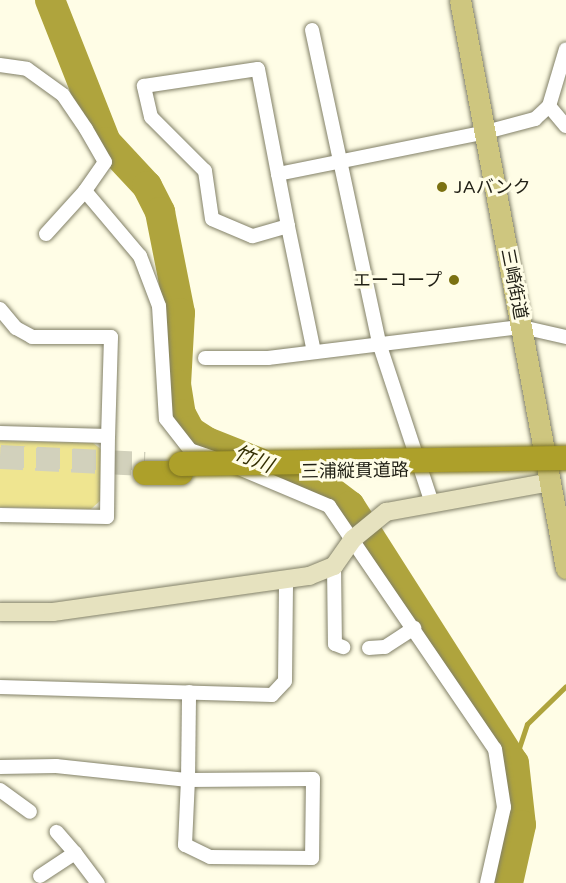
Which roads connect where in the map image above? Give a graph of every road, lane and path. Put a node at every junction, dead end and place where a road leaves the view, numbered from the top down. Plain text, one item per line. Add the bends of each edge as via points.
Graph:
1 (460, 0) edge
2 (312, 30) dead end
3 (566, 50) edge
4 (0, 65) edge
5 (549, 106) junction
6 (566, 126) edge
7 (486, 132) junction
8 (338, 162) junction
9 (279, 174) junction
10 (85, 191) junction
11 (288, 226) junction
12 (46, 234) dead end
13 (0, 309) edge
14 (522, 327) junction
15 (566, 338) edge
16 (380, 346) junction
17 (314, 352) junction
18 (205, 358) dead end
19 (0, 433) edge
20 (108, 436) junction
21 (566, 458) edge
22 (145, 468) tunnel mouth
23 (181, 469) junction
24 (558, 475) edge
25 (431, 501) junction
26 (0, 515) edge
27 (353, 539) junction
28 (566, 564) edge
29 (334, 566) junction
30 (286, 580) junction
31 (0, 612) edge
32 (414, 628) junction
33 (343, 647) dead end
34 (369, 648) dead end
35 (0, 687) edge
36 (189, 692) junction
37 (0, 767) edge
38 (188, 780) junction
39 (0, 790) edge
40 (30, 812) dead end
41 (57, 832) dead end
42 (75, 853) junction
43 (40, 876) dead end
44 (98, 883) edge
45 (487, 883) edge

1 - 7 main road, 三崎街道
2 - 8 street
3 - 5 street
4 - 10 street via 27,69 63,95 87,129 105,162
5 - 6 street
5 - 7 street via 535,118
7 - 8 street
7 - 14 main road, 三崎街道
8 - 9 street
8 - 16 street
9 - 11 street
9 - 11 street via 258,69 144,86 151,117 205,171 212,219 252,236
10 - 12 street
10 - 27 street via 146,265 163,332 162,402 176,437 190,450 310,495 329,506
11 - 17 street
13 - 20 street via 15,328 32,337 111,337
14 - 15 street
14 - 16 street
14 - 24 main road, 三崎街道
16 - 17 street
16 - 25 street
17 - 18 street
19 - 20 street
20 - 26 street via 107,517
21 - 23 highway, 三浦縦貫道路, bridge
22 - 23 highway, 三浦縦貫道路
23 - 24 highway, 三浦縦貫道路
24 - 25 street
24 - 28 main road, 三崎街道
25 - 27 street via 376,519
27 - 29 street
27 - 32 street
29 - 30 street
29 - 33 street via 335,644
30 - 31 street via 52,612
30 - 36 street via 285,681 272,695
32 - 34 street via 385,647
32 - 45 street via 495,748 504,807
35 - 36 street
36 - 38 street
37 - 38 street via 56,766
38 - 38 street via 313,779 312,858 210,857 184,845
39 - 40 street
41 - 42 street
42 - 43 street
42 - 44 street

